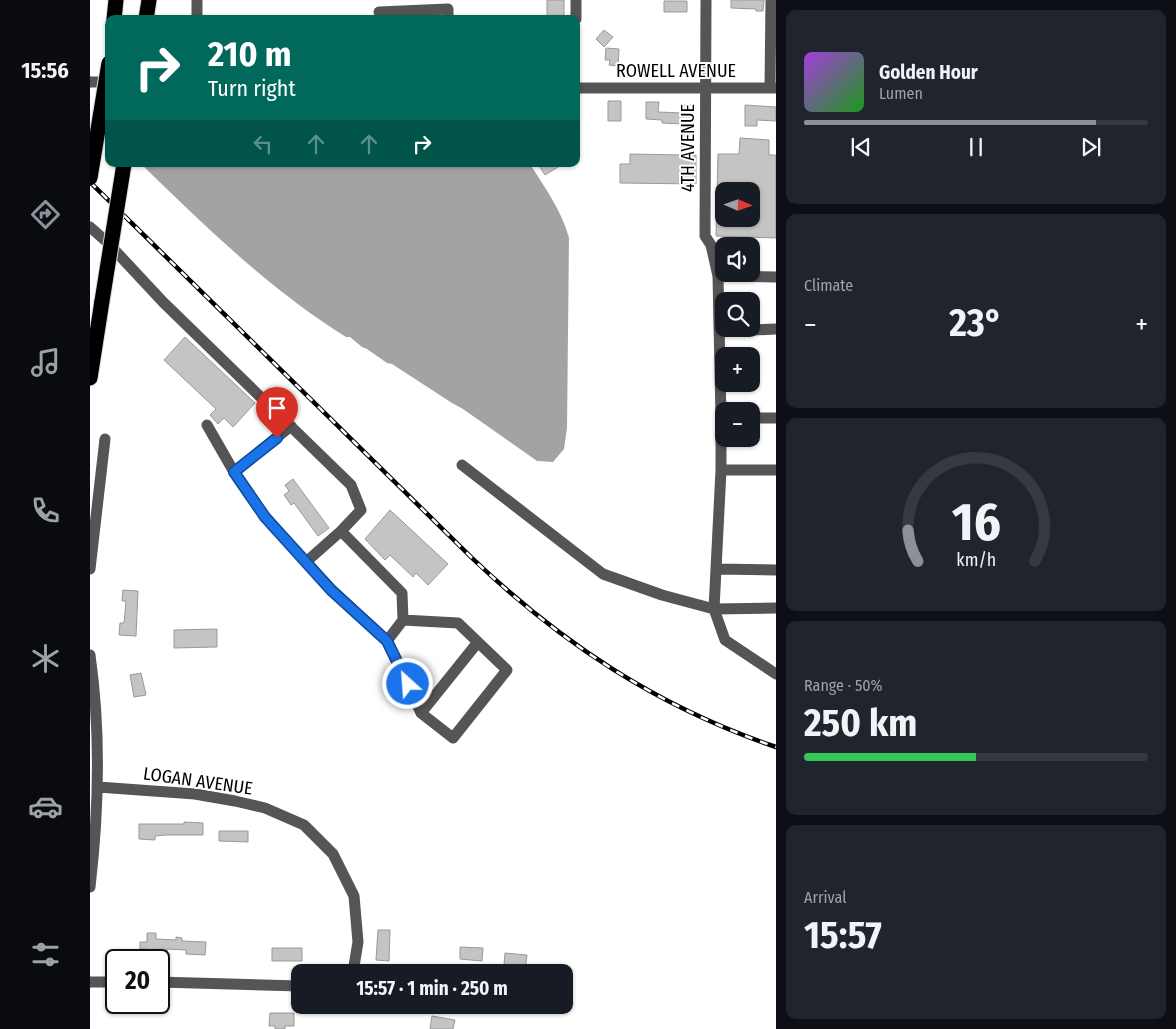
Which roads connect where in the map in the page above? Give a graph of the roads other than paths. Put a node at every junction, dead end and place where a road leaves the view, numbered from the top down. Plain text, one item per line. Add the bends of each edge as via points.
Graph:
1 (116, 0) edge
2 (149, 0) edge
3 (197, 0) edge
4 (576, 0) edge
5 (706, 0) edge
6 (771, 0) edge
7 (448, 9) edge
8 (379, 12) dead end
9 (114, 15) edge
10 (147, 15) edge
11 (197, 15) edge
12 (576, 15) edge
13 (90, 82) edge
14 (105, 82) edge
15 (105, 87) edge
16 (580, 88) edge
17 (706, 88) junction
18 (773, 88) edge
19 (124, 167) edge
20 (90, 178) edge
21 (90, 227) edge
22 (715, 263) edge
23 (760, 277) edge
24 (776, 277) edge
25 (718, 282) edge
26 (760, 330) edge
27 (776, 330) edge
28 (90, 378) edge
29 (722, 402) edge
30 (760, 418) edge
31 (776, 418) edge
32 (207, 426) dead end
33 (291, 426) junction
34 (105, 439) dead end
35 (721, 447) edge
36 (462, 465) dead end
37 (721, 470) junction
38 (776, 470) edge
39 (234, 472) junction
40 (341, 531) junction
41 (306, 562) junction
42 (90, 569) edge
43 (716, 569) junction
44 (776, 570) edge
45 (714, 608) junction
46 (776, 608) edge
47 (403, 620) junction
48 (387, 641) junction
49 (478, 642) junction
50 (90, 655) edge
51 (776, 674) edge
52 (421, 713) junction
53 (98, 787) junction
54 (90, 887) edge
55 (354, 964) edge
56 (90, 982) edge
57 (105, 982) edge
58 (170, 982) edge
59 (291, 986) edge

1 - 9 highway
2 - 10 highway
3 - 11 street
4 - 12 street
5 - 17 street, 4TH AVENUE
6 - 18 street
7 - 8 street
13 - 14 street
15 - 20 highway, bridge
16 - 17 street, ROWELL AVENUE
17 - 18 street, ROWELL AVENUE
17 - 22 street, 4TH AVENUE via 705,236
19 - 28 highway, bridge
21 - 33 street
23 - 24 street
25 - 29 street
26 - 27 street
30 - 31 street
32 - 39 street
33 - 39 street
33 - 40 street via 351,485 361,510
34 - 42 street
35 - 37 street
36 - 45 street via 603,574 662,595
37 - 38 street
37 - 43 street
39 - 41 street via 265,517
40 - 41 street
40 - 47 street via 402,593
41 - 48 street via 331,590
43 - 44 street
43 - 45 street
45 - 46 street
45 - 51 street via 725,640
47 - 48 street
47 - 49 street via 458,623
48 - 52 street
49 - 52 street
49 - 52 street via 507,670 453,738
50 - 53 street via 97,727
53 - 54 street
53 - 55 street, LOGAN AVENUE via 219,798 265,808 304,825 333,854 354,896 358,942
56 - 57 street
58 - 59 street

